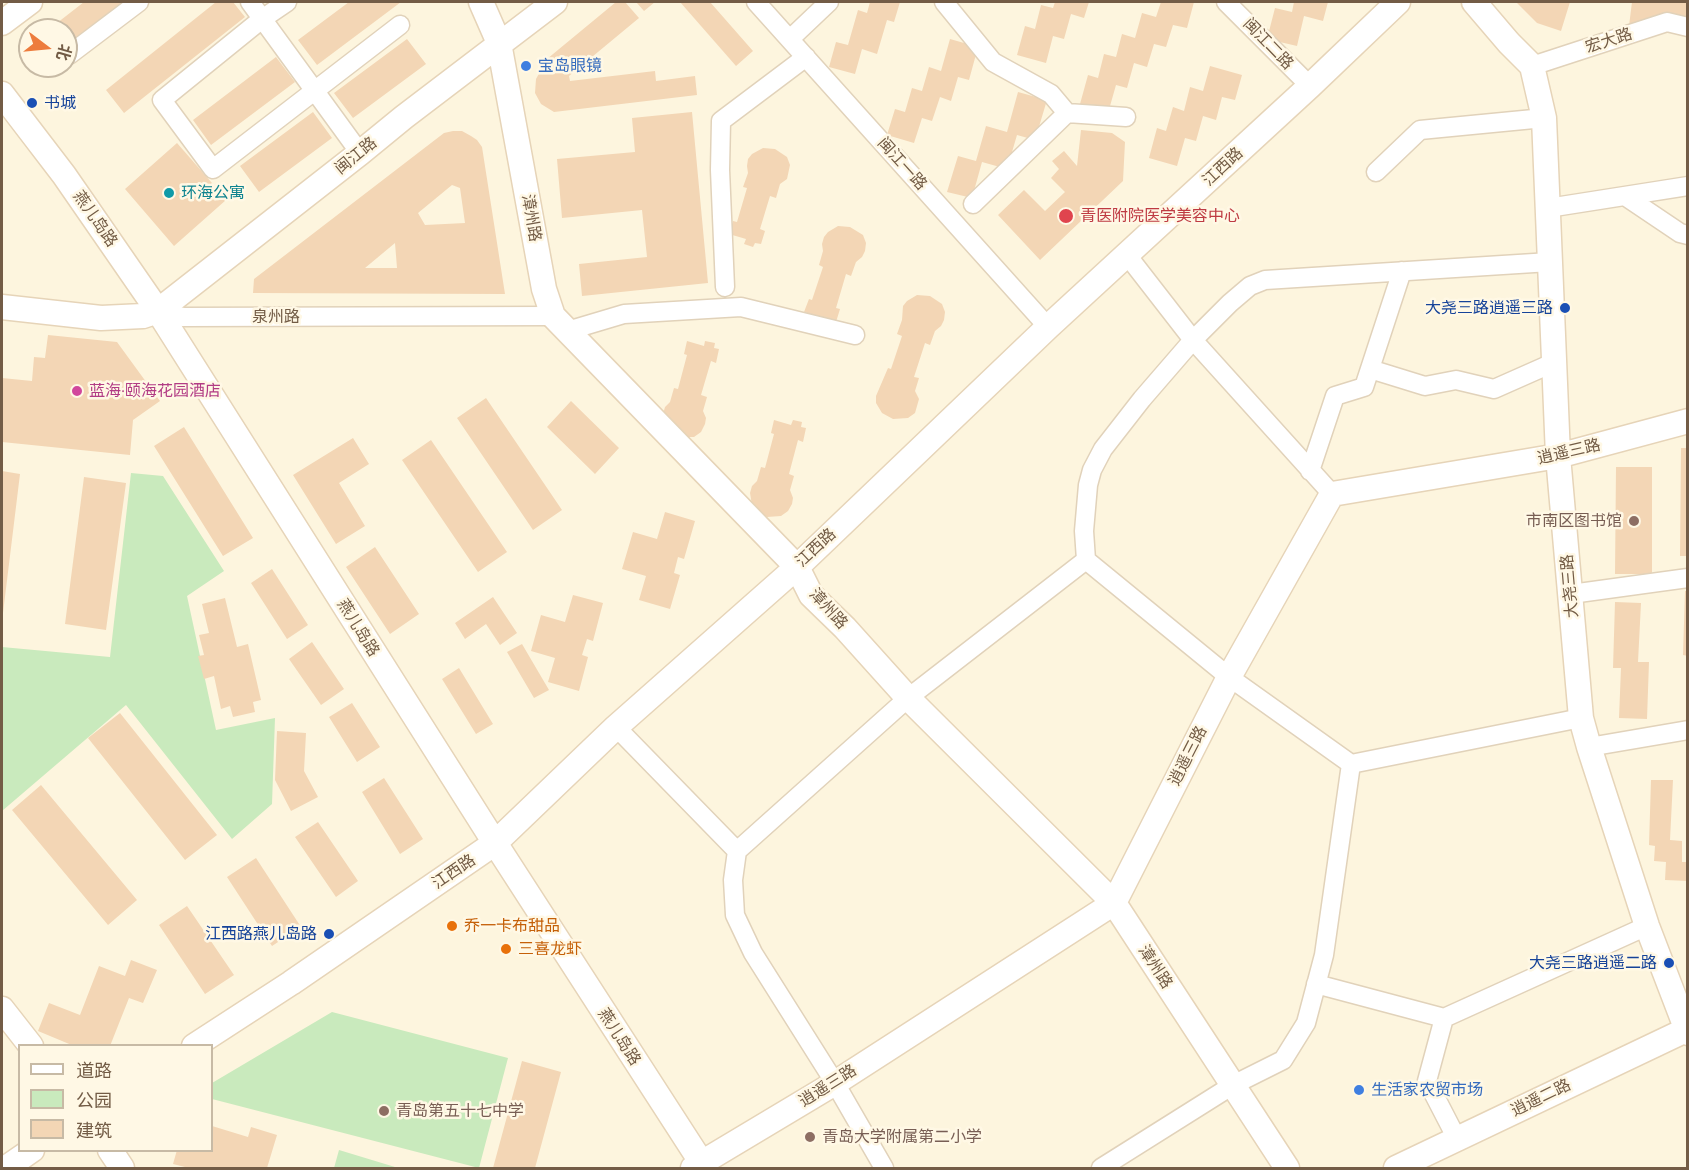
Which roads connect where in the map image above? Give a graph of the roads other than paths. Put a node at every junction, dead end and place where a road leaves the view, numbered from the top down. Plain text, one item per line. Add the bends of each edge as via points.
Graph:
1 (30, 2) edge
2 (139, 2) edge
3 (250, 2) edge
4 (287, 2) edge
5 (481, 2) edge
6 (555, 2) edge
7 (756, 2) edge
8 (829, 2) edge
9 (944, 2) edge
10 (1226, 2) edge
11 (1398, 2) edge
12 (1473, 2) edge
13 (262, 19) junction
14 (2, 23) edge
15 (400, 25) dead end
16 (1688, 27) edge
17 (790, 39) junction
18 (500, 43) junction
19 (78, 48) edge
20 (806, 57) junction
21 (1532, 66) junction
22 (1310, 86) junction
23 (316, 92) junction
24 (2, 94) edge
25 (1067, 113) junction
26 (2, 117) edge
27 (1126, 117) dead end
28 (1544, 118) junction
29 (360, 153) junction
30 (1376, 172) dead end
31 (1688, 186) edge
32 (1625, 196) junction
33 (973, 204) dead end
34 (1548, 208) junction
35 (1688, 235) edge
36 (1127, 255) junction
37 (1550, 262) junction
38 (1402, 271) junction
39 (725, 287) dead end
40 (2, 307) edge
41 (150, 313) junction
42 (560, 324) junction
43 (1048, 327) junction
44 (855, 335) dead end
45 (1193, 340) junction
46 (1555, 362) junction
47 (1370, 369) junction
48 (1688, 421) edge
49 (1558, 456) junction
50 (1310, 471) junction
51 (1332, 494) junction
52 (1086, 560) junction
53 (797, 567) junction
54 (1688, 578) edge
55 (1570, 594) junction
56 (1229, 677) junction
57 (908, 698) junction
58 (1581, 718) junction
59 (616, 727) junction
60 (1688, 730) edge
61 (1589, 747) junction
62 (1351, 764) junction
63 (489, 847) junction
64 (737, 850) junction
65 (1114, 903) junction
66 (1647, 926) junction
67 (1316, 984) junction
68 (2, 1009) edge
69 (1444, 1018) junction
70 (1687, 1030) edge
71 (29, 1044) edge
72 (197, 1044) edge
73 (835, 1083) junction
74 (1233, 1085) junction
75 (1457, 1139) junction
76 (29, 1152) edge
77 (111, 1152) edge
78 (696, 1167) edge
79 (6, 1168) edge
80 (122, 1168) edge
81 (884, 1168) edge
82 (1101, 1168) edge
83 (1287, 1168) edge
84 (1396, 1168) edge

1 - 14 street
2 - 19 street
3 - 13 street
4 - 13 street
5 - 18 street, 漳州路
6 - 18 street, 闽江路
7 - 17 street, 闽江一路
8 - 17 street
9 - 25 street via 993,62 1051,94
10 - 22 street, 闽江二路
11 - 22 street, 江西路
12 - 21 street
13 - 23 street
13 - 23 street via 162,100 213,170
15 - 23 street
16 - 21 street, 宏大路 via 1667,22
17 - 20 street, 闽江一路
18 - 29 street, 闽江路
18 - 42 street, 漳州路 via 544,289
20 - 39 street via 721,122
20 - 43 street, 闽江一路
21 - 28 street, 大尧三路
22 - 36 street, 江西路
23 - 29 street
24 - 41 street, 燕儿岛路 via 64,175
25 - 27 street
25 - 33 street
26 - 41 street, 燕儿岛路 via 124,285
28 - 30 street via 1420,130
28 - 34 street, 大尧三路
29 - 41 street, 闽江路
31 - 32 street
32 - 34 street
32 - 35 street
34 - 37 street, 大尧三路
36 - 43 street, 江西路
36 - 45 street
37 - 38 street
37 - 46 street, 大尧三路
38 - 45 street via 1264,280 1250,286
38 - 47 street
40 - 41 street, 泉州路 via 101,318
41 - 42 street, 泉州路 via 183,317
41 - 63 street, 燕儿岛路
42 - 44 street, 泉州路 via 624,314 741,307
42 - 53 street, 漳州路
43 - 53 street, 江西路
45 - 50 street
45 - 52 street via 1103,449 1092,470 1085,505
46 - 47 street via 1494,389 1456,380 1425,386
46 - 49 street, 大尧三路
47 - 50 street via 1364,387 1335,396
48 - 49 street, 逍遥三路
49 - 51 street, 逍遥三路
49 - 55 street, 大尧三路
50 - 51 street
51 - 56 street, 逍遥三路
52 - 56 street
52 - 57 street
53 - 57 street, 漳州路 via 811,595
53 - 59 street, 江西路
54 - 55 street
55 - 58 street, 大尧三路
56 - 62 street
56 - 65 street, 逍遥三路
57 - 64 street
57 - 65 street, 漳州路
58 - 61 street, 大尧三路
58 - 62 street
59 - 63 street, 江西路
59 - 64 street
60 - 61 street
61 - 66 street, 大尧三路
62 - 67 street via 1324,955
63 - 72 street, 江西路
63 - 78 street, 燕儿岛路
64 - 73 street via 733,880 735,915 753,953
65 - 73 street, 逍遥三路
65 - 74 street, 漳州路
66 - 69 street
66 - 70 street, 大尧三路
67 - 69 street
67 - 74 street via 1306,1023 1283,1060
68 - 71 street
69 - 75 street via 1427,1081
70 - 75 street, 逍遥二路
73 - 78 street, 逍遥三路
73 - 81 street
74 - 82 street
74 - 83 street, 漳州路
75 - 84 street, 逍遥二路
76 - 79 street
77 - 80 street

